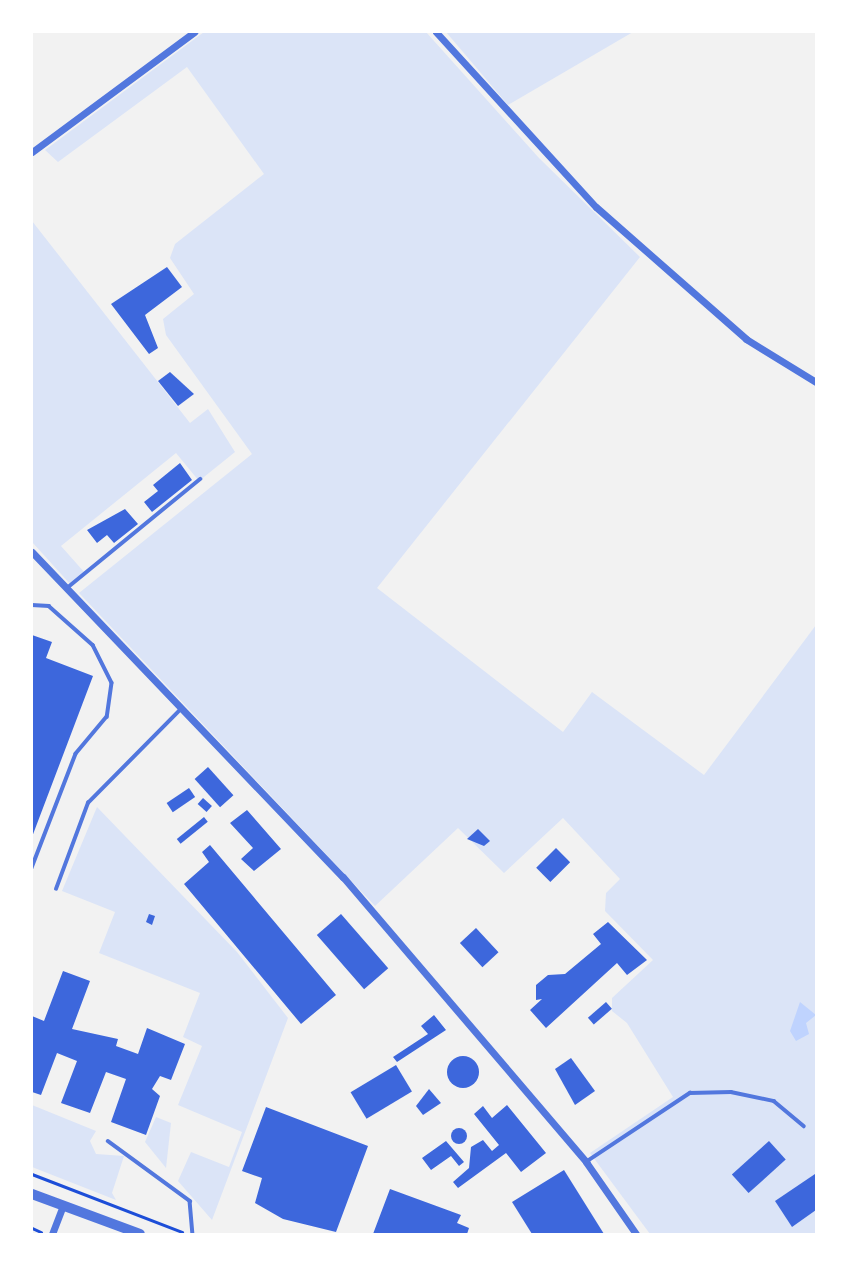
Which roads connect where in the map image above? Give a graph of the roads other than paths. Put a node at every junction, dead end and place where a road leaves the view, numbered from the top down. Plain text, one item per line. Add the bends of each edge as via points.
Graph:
1 (194, 32) edge
2 (436, 32) edge
3 (32, 152) edge
4 (817, 382) edge
5 (200, 479) dead end
6 (32, 552) edge
7 (67, 589) junction
8 (32, 605) edge
9 (182, 708) junction
10 (32, 868) edge
11 (56, 889) dead end
12 (803, 1126) dead end
13 (108, 1141) dead end
14 (586, 1162) junction
15 (32, 1194) edge
16 (63, 1206) junction
17 (52, 1234) edge
18 (139, 1234) edge
19 (193, 1234) edge
20 (636, 1234) edge

1 - 3 street
2 - 4 street via 596,207 746,339
5 - 7 lane
6 - 7 street
7 - 9 street
8 - 10 lane via 49,606 93,645 112,683 107,717 76,754
9 - 11 lane via 88,803
9 - 14 street via 343,877
12 - 14 lane via 774,1101 697,1092 671,1101
13 - 19 lane via 190,1201
14 - 20 street
15 - 16 street
16 - 17 street
16 - 18 street

